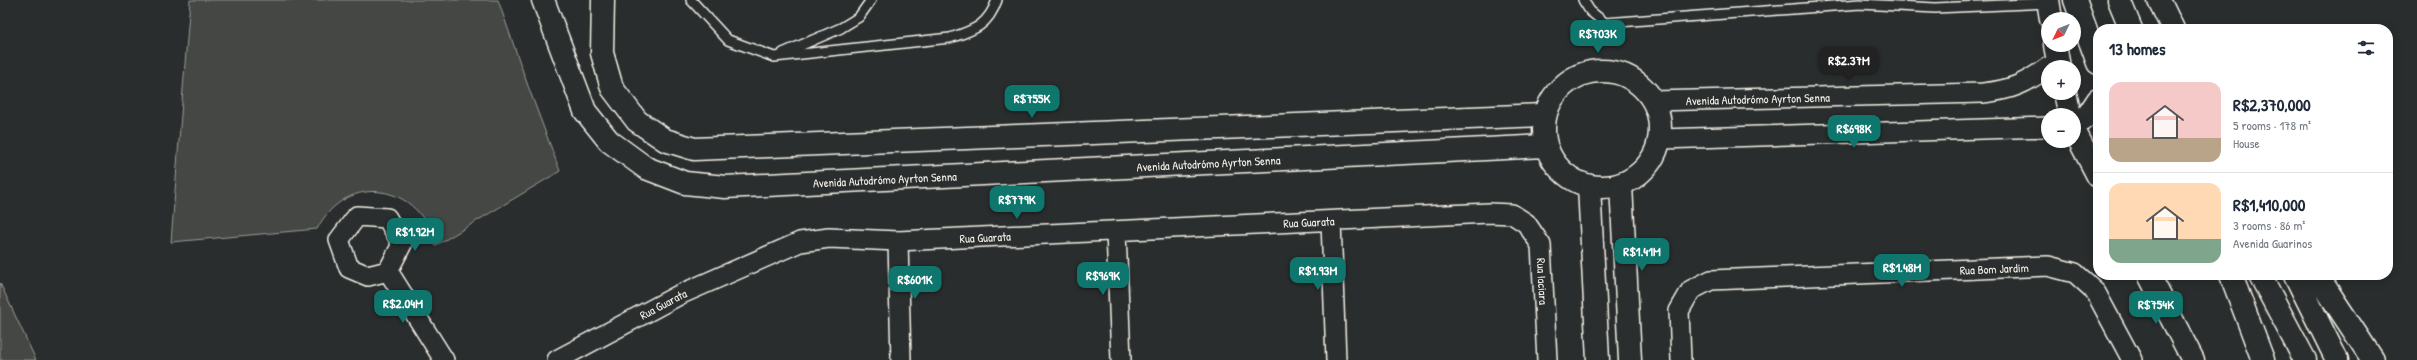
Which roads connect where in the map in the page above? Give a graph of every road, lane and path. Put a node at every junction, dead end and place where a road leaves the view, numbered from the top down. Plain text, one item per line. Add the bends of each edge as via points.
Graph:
1 (543, 0) edge
2 (603, 0) edge
3 (691, 0) edge
4 (871, 0) edge
5 (997, 0) edge
6 (1583, 0) edge
7 (1906, 0) edge
8 (2075, 0) edge
9 (2118, 0) edge
10 (1861, 2) edge
11 (1967, 4) edge
12 (1892, 5) junction
13 (2049, 7) edge
14 (2129, 24) edge
15 (2093, 49) edge
16 (774, 57) junction
17 (2041, 71) edge
18 (1654, 101) junction
19 (2093, 108) edge
20 (1544, 115) junction
21 (2081, 120) edge
22 (2041, 127) edge
23 (1660, 139) junction
24 (2081, 143) edge
25 (1545, 146) junction
26 (2093, 166) edge
27 (1621, 185) junction
28 (1589, 186) junction
29 (1512, 214) joint
30 (1331, 221) junction
31 (1116, 231) junction
32 (898, 242) junction
33 (388, 271) dead end
34 (2152, 280) edge
35 (2233, 280) edge
36 (2263, 280) edge
37 (2297, 280) edge
38 (2320, 280) edge
39 (444, 360) edge
40 (557, 360) edge
41 (901, 360) edge
42 (1121, 360) edge
43 (1336, 360) edge
44 (1547, 360) edge
45 (1598, 360) edge
46 (1630, 360) edge
47 (1681, 360) edge
48 (2132, 360) edge
49 (2193, 360) edge
50 (2263, 360) edge
51 (2305, 360) edge
52 (2337, 360) edge
53 (2374, 360) edge

1 - 25 main road, Avenida Autodrómo Ayrton Senna via 585,112 609,141 646,168 685,183 724,187
2 - 20 main road via 602,53 612,88 636,121 665,140 694,149
3 - 16 lane via 728,40
4 - 16 lane via 859,17 841,28
5 - 16 lane via 993,11 977,29 950,38
6 - 10 lane via 1590,11 1605,23
7 - 12 lane
8 - 15 main road
9 - 14 main road
10 - 12 lane
11 - 12 lane via 1913,8
11 - 13 lane
17 - 18 street, Avenida Autodrómo Ayrton Senna via 2028,81 2007,90 1983,93
18 - 20 main road via 1641,85 1624,74 1604,70 1584,72 1566,82 1552,96
18 - 23 main road via 1660,119
19 - 21 main road
20 - 25 main road
22 - 23 street
23 - 27 main road via 1647,167 1635,178
24 - 26 main road
25 - 28 main road via 1562,172 1575,181
27 - 28 main road via 1605,188
27 - 46 main road
28 - 45 main road
29 - 30 street, Rua Guarata
29 - 44 street, Rua Iaciara via 1526,223 1541,245
30 - 31 street, Rua Guarata
30 - 43 street
31 - 32 street, Rua Guarata
31 - 42 street
32 - 40 street, Rua Guarata via 829,238 800,242 678,295
32 - 41 street
33 - 39 street
34 - 49 main road
35 - 50 main road
36 - 51 main road
37 - 52 main road
38 - 53 main road
47 - 48 street, Rua Bom Jardim via 1679,311 1691,290 1711,280 2048,266 2075,274 2095,291

